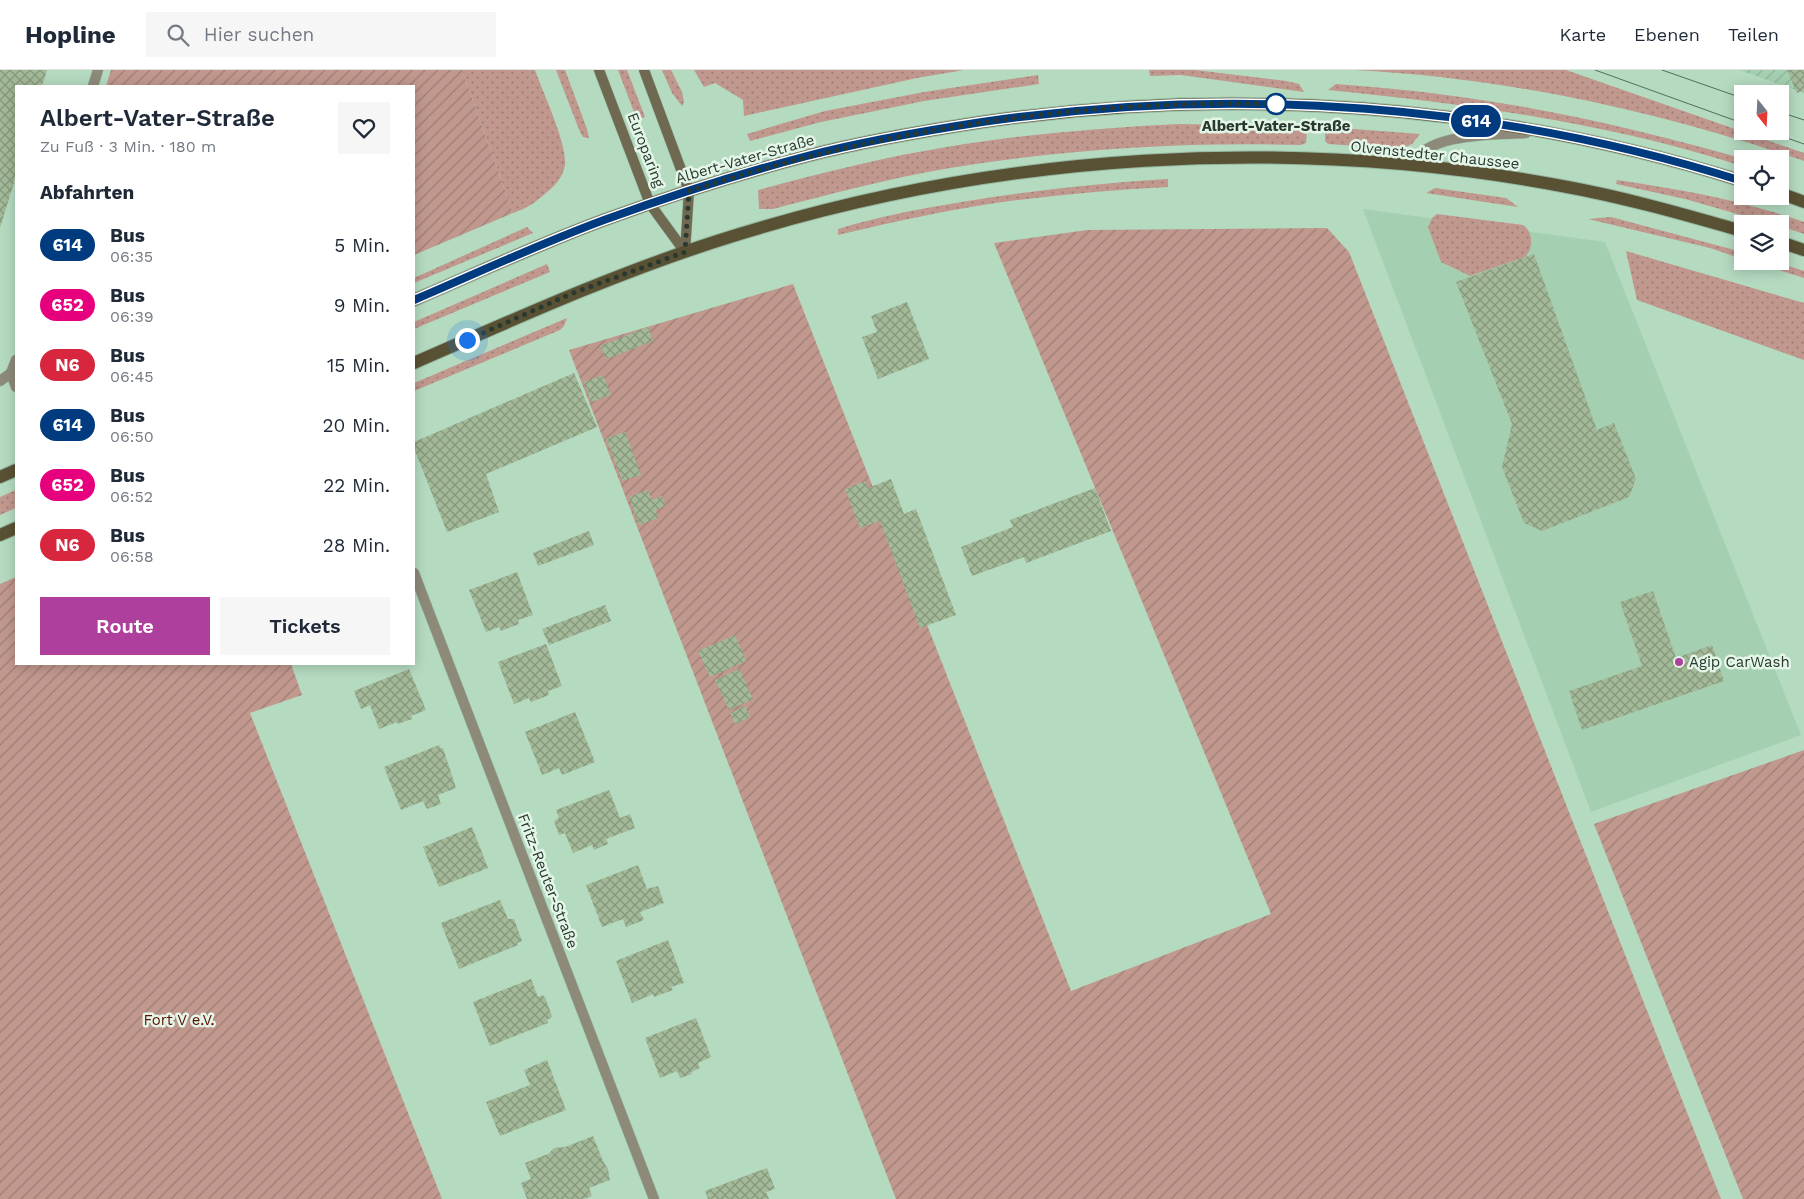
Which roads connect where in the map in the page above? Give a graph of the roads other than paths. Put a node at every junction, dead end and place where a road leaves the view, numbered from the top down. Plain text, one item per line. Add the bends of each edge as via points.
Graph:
1 (98, 70) edge
2 (599, 70) edge
3 (644, 70) edge
4 (94, 85) edge
5 (1542, 132) junction
6 (1410, 165) junction
7 (1734, 179) edge
8 (689, 191) junction
9 (1789, 196) edge
10 (1804, 202) edge
11 (650, 204) junction
12 (1734, 229) edge
13 (1789, 245) edge
14 (1804, 250) edge
15 (685, 252) junction
16 (415, 300) edge
17 (15, 362) edge
18 (415, 363) edge
19 (10, 373) junction
20 (0, 381) edge
21 (15, 385) edge
22 (15, 470) edge
23 (0, 477) edge
24 (15, 528) edge
25 (0, 535) edge
26 (415, 576) edge
27 (654, 1199) edge

1 - 4 street
2 - 11 main road, Europaring
3 - 8 main road, Europaring
5 - 6 street via 1442,142 1428,148
5 - 7 main road via 1636,151
5 - 8 main road, Albert-Vater-Straße via 1363,108 1265,104 1135,107 1030,115 915,133 811,155
6 - 12 main road, Olvenstedter Chaussee via 1562,186
6 - 15 main road, Olvenstedter Chaussee via 1230,158 1101,164 1028,172 870,200 788,220
8 - 11 main road, Albert-Vater-Straße
8 - 15 main road, Europaring
9 - 10 main road
11 - 15 main road, Europaring
11 - 16 main road, Albert-Vater-Straße via 546,243
13 - 14 main road
15 - 18 main road via 573,293
17 - 19 street
19 - 20 street
19 - 21 street
22 - 23 main road
24 - 25 main road
26 - 27 street, Fritz-Reuter-Straße

